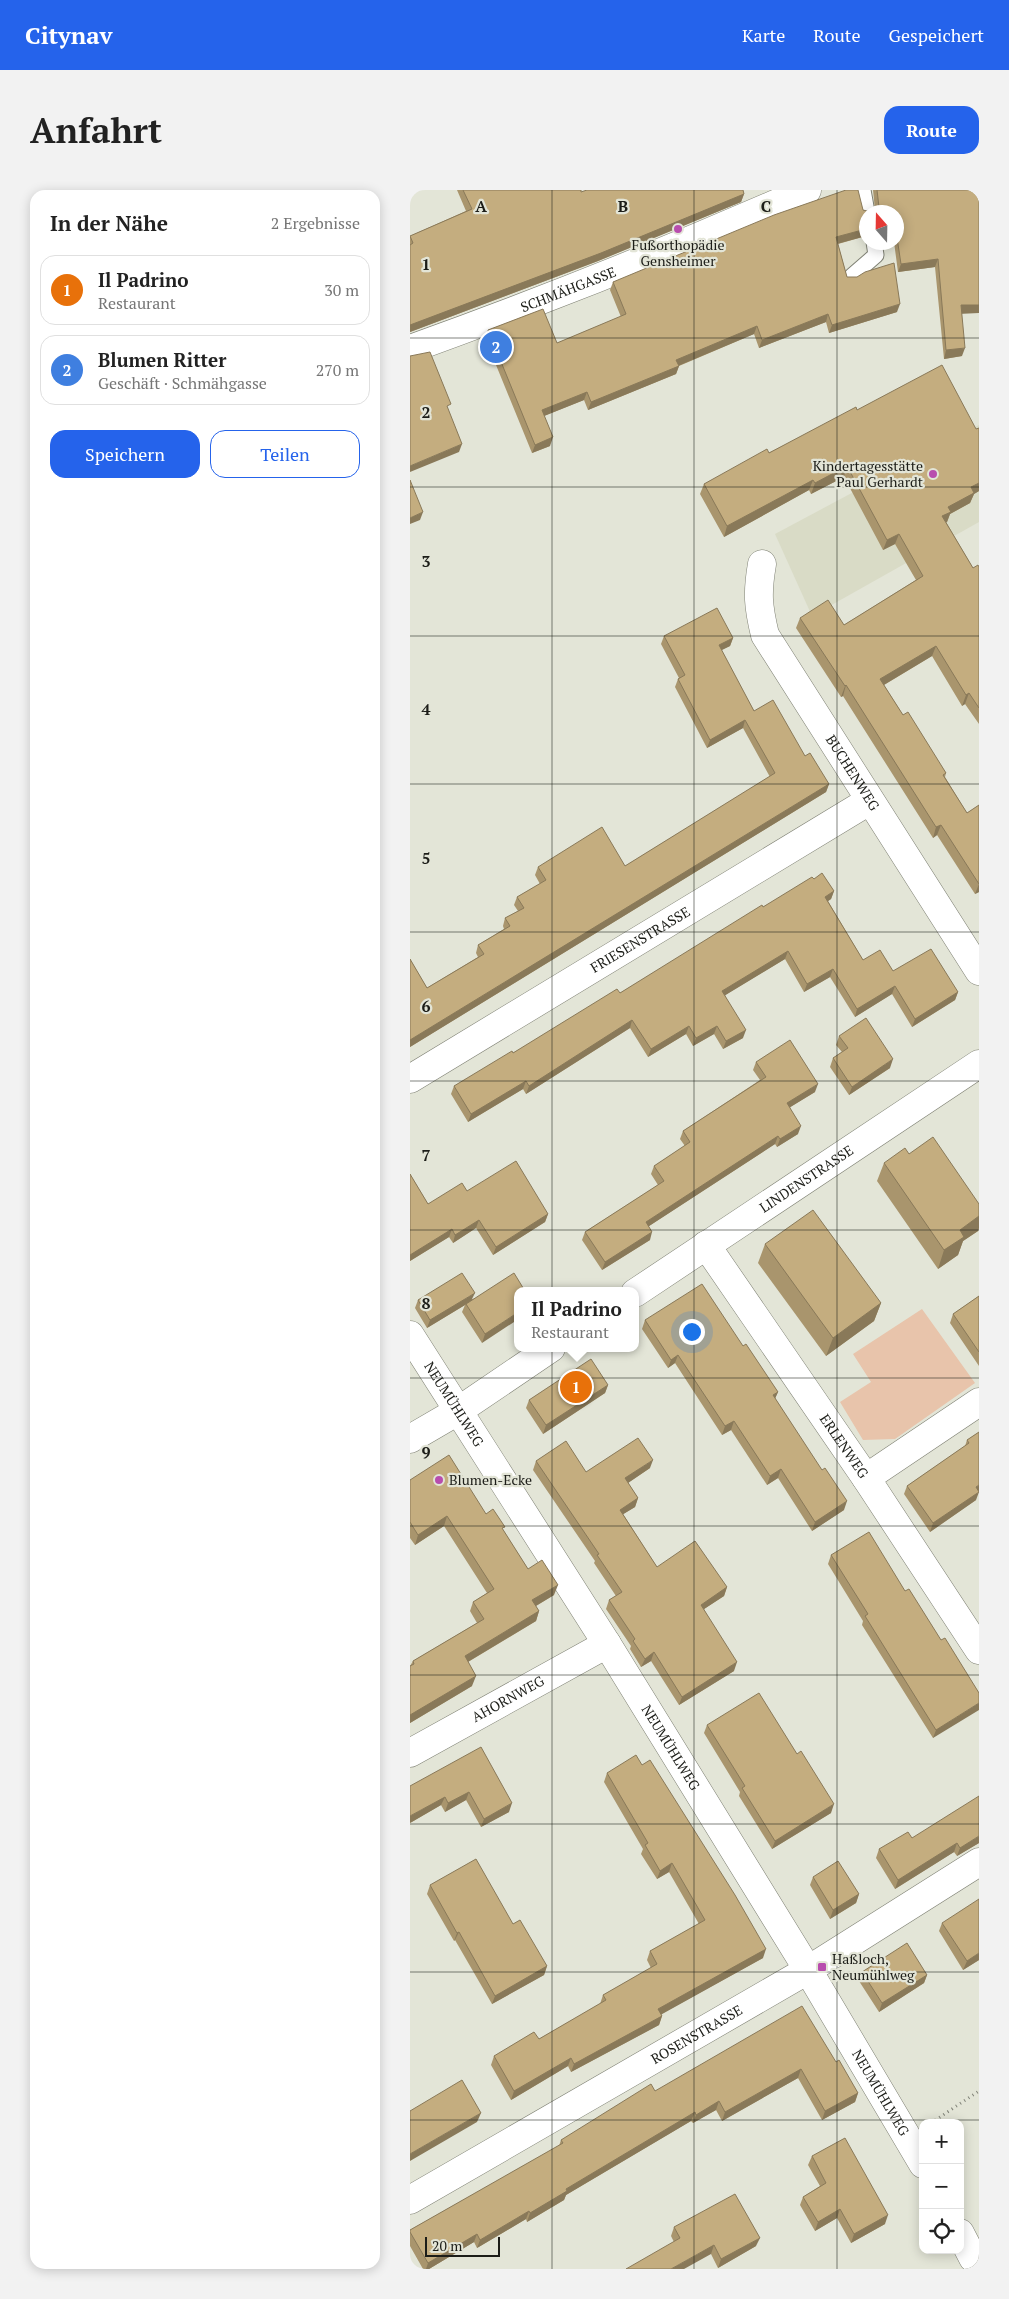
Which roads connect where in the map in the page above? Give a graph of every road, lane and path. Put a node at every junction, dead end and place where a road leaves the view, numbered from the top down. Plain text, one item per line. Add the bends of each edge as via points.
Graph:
1 (807, 190) edge
2 (863, 190) edge
3 (866, 205) edge
4 (875, 250) edge
5 (852, 276) edge
6 (410, 349) edge
7 (762, 564) dead end
8 (870, 801) junction
9 (979, 971) edge
10 (979, 1064) edge
11 (410, 1079) edge
12 (706, 1245) junction
13 (639, 1290) edge
14 (410, 1335) edge
15 (545, 1352) edge
16 (979, 1402) edge
17 (458, 1411) junction
18 (410, 1439) edge
19 (866, 1478) junction
20 (607, 1644) junction
21 (979, 1650) edge
22 (410, 1753) edge
23 (979, 1862) edge
24 (808, 1970) junction
25 (979, 2091) edge
26 (937, 2119) edge
27 (919, 2157) edge
28 (410, 2200) edge
29 (964, 2245) edge
30 (970, 2261) edge

1 - 6 street, SCHMÄHGASSE via 695,240 522,309
2 - 3 lane
4 - 5 lane via 876,255
7 - 8 street, BUCHENWEG via 758,608 765,635
8 - 9 street, BUCHENWEG
8 - 11 street, FRIESENSTRASSE
10 - 12 street, LINDENSTRASSE
12 - 13 street, LINDENSTRASSE
12 - 19 street, ERLENWEG
14 - 17 street, NEUMÜHLWEG
15 - 17 street
16 - 19 street
17 - 18 street
17 - 20 street, NEUMÜHLWEG
19 - 21 street, ERLENWEG
20 - 22 street, AHORNWEG
20 - 24 street, NEUMÜHLWEG
23 - 24 street, ROSENSTRASSE
24 - 27 street, NEUMÜHLWEG
24 - 28 street, ROSENSTRASSE
25 - 26 path
29 - 30 street

